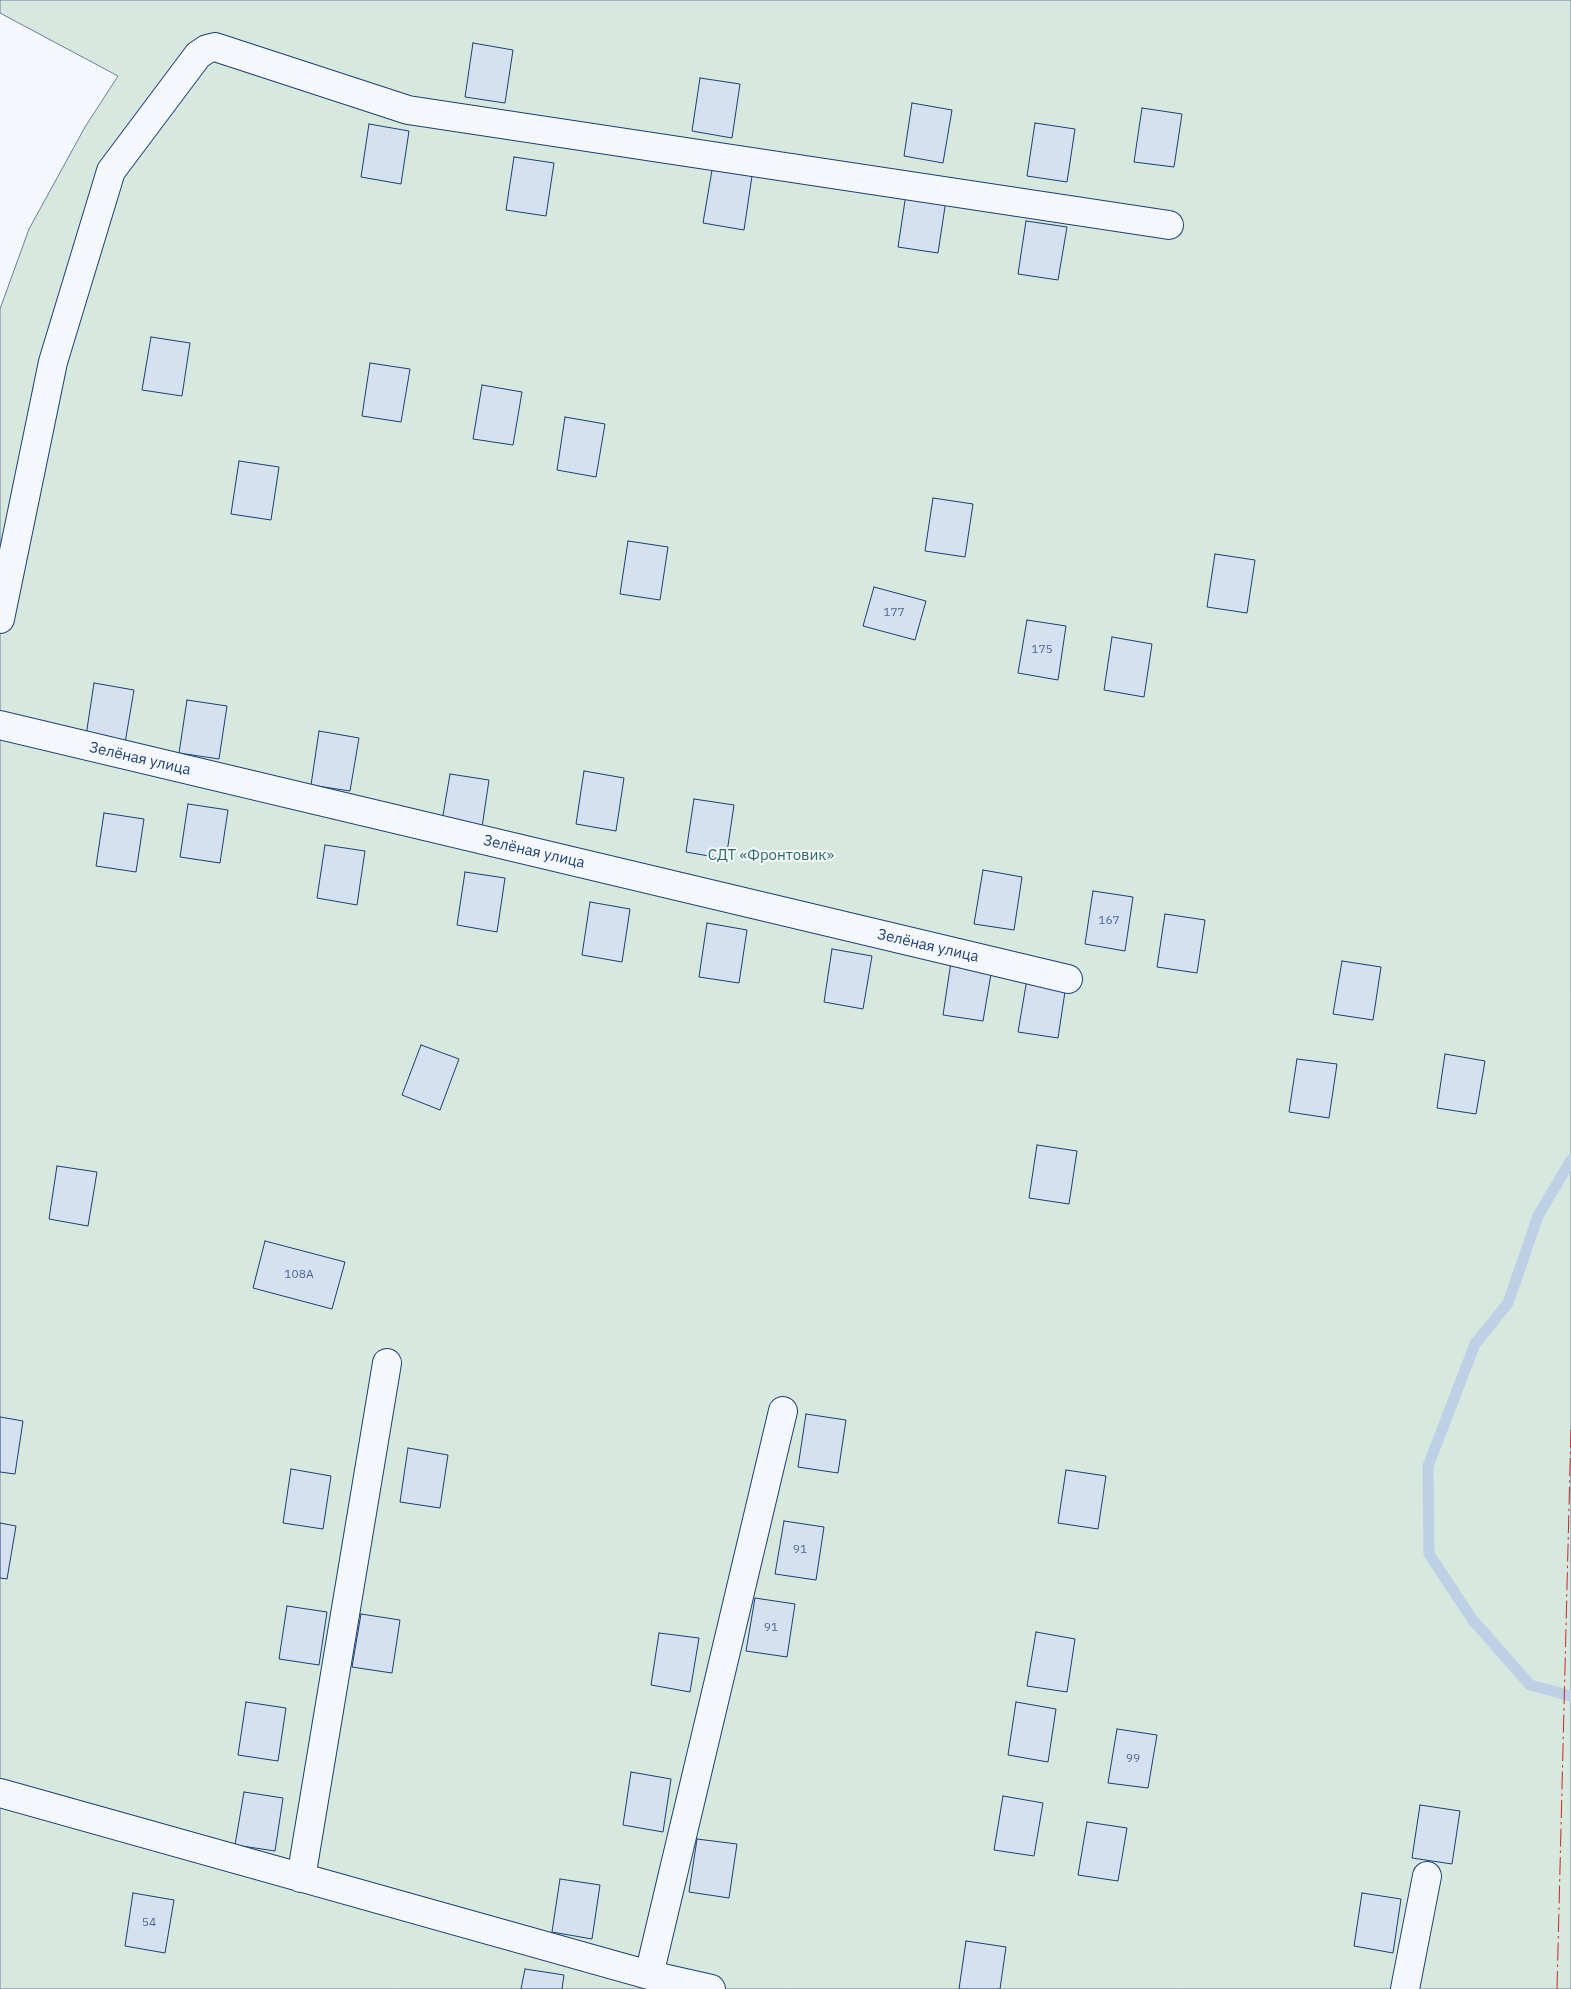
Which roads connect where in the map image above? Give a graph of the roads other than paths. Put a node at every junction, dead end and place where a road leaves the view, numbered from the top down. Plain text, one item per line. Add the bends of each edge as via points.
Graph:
1 (1169, 225) dead end
2 (0, 619) edge
3 (0, 725) edge
4 (1068, 980) dead end
5 (387, 1363) dead end
6 (783, 1411) dead end
7 (0, 1793) edge
8 (1427, 1876) dead end
9 (301, 1878) junction
10 (649, 1976) junction
11 (712, 1989) edge
12 (1405, 1989) edge

1 - 2 lane via 408,110 215,47 207,49 198,55 111,171 53,362
3 - 4 lane, Зелёная улица
5 - 9 lane
6 - 10 lane
7 - 9 lane
8 - 12 lane
9 - 10 lane
10 - 11 lane

